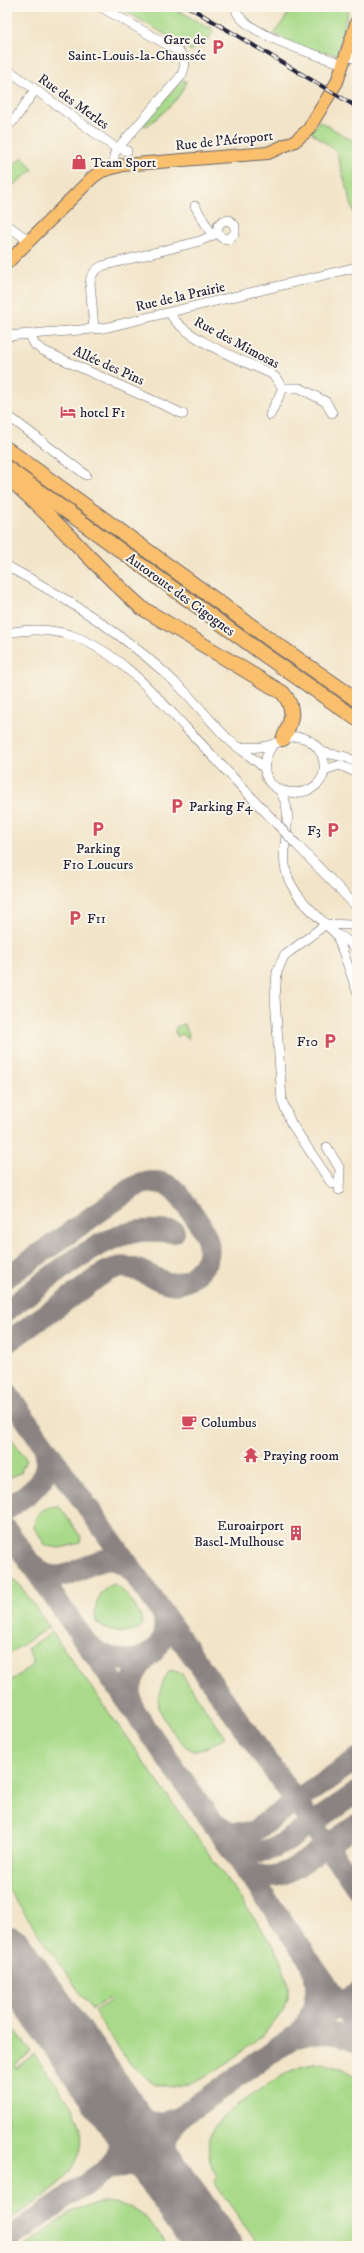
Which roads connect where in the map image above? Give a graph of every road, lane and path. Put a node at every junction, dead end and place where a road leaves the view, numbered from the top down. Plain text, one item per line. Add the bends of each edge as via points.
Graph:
1 (101, 7) edge
2 (236, 7) edge
3 (357, 21) edge
4 (350, 60) edge
5 (7, 69) edge
6 (36, 90) junction
7 (7, 127) edge
8 (128, 138) junction
9 (117, 149) junction
10 (127, 151) junction
11 (130, 164) junction
12 (114, 167) junction
13 (195, 206) dead end
14 (7, 225) edge
15 (28, 240) junction
16 (7, 263) edge
17 (357, 267) edge
18 (170, 313) junction
19 (94, 329) junction
20 (30, 335) junction
21 (7, 336) edge
22 (283, 388) junction
23 (332, 413) dead end
24 (183, 414) dead end
25 (7, 415) edge
26 (270, 415) dead end
27 (7, 449) edge
28 (7, 468) edge
29 (86, 475) dead end
30 (7, 476) edge
31 (7, 566) edge
32 (7, 633) edge
33 (357, 700) edge
34 (357, 719) edge
35 (278, 742) junction
36 (241, 748) junction
37 (320, 752) junction
38 (357, 763) edge
39 (265, 770) junction
40 (324, 770) junction
41 (357, 773) edge
42 (280, 791) junction
43 (357, 907) edge
44 (326, 924) junction
45 (357, 929) edge
46 (337, 935) junction
47 (357, 949) edge
48 (347, 967) junction
49 (357, 976) edge
50 (357, 992) edge
51 (327, 1147) dead end

1 - 8 street via 176,49 185,62 182,76
2 - 4 street via 238,18 266,34 306,52
3 - 4 main road, Rue de l'Aéroport
4 - 11 main road, Rue de l'Aéroport via 308,130 287,146 261,154
5 - 6 street, Rue des Merles
6 - 7 street
6 - 9 street, Rue des Merles
8 - 9 street
8 - 10 street
9 - 10 street, Rue des Merles
9 - 12 street via 113,160
10 - 11 street
11 - 12 main road, Rue de l'Aéroport
12 - 15 main road, Rue de l'Aéroport via 93,177
13 - 19 street via 215,234 200,241 96,269 90,277
14 - 15 street
15 - 16 main road, Rue de l'Aéroport
17 - 18 street, Rue de la Prairie
18 - 19 street, Rue de la Prairie
18 - 22 street, Rue des Mimosas via 183,328 270,373 278,379
19 - 20 street, Rue de la Prairie
20 - 21 street, Rue de la Prairie
20 - 24 street, Allée des Pins via 36,345 44,351
22 - 23 street, Rue des Mimosas via 300,388 326,402
22 - 26 street
25 - 29 street
27 - 33 highway, Autoroute des Cigognes
28 - 34 highway, Autoroute des Cigognes
30 - 35 highway via 46,511 122,591 142,608 283,693 293,712 291,723
31 - 36 street via 72,603 114,631 178,685 226,738
32 - 43 street, bridge via 33,629 57,631 82,639 108,654 143,683
35 - 36 street
35 - 37 street via 291,736 304,738
35 - 39 street via 266,760
36 - 39 street
37 - 38 street via 346,757
37 - 40 street
39 - 42 street via 270,782
40 - 41 street via 340,765
40 - 42 street via 320,779 308,791 298,794
42 - 44 street via 288,809 284,847 286,873 304,903
44 - 45 street via 351,926
44 - 46 street
44 - 51 street via 288,952 281,961 275,997 282,1102 291,1123 336,1187 340,1169
46 - 47 street
46 - 48 street
48 - 49 street
48 - 50 street

